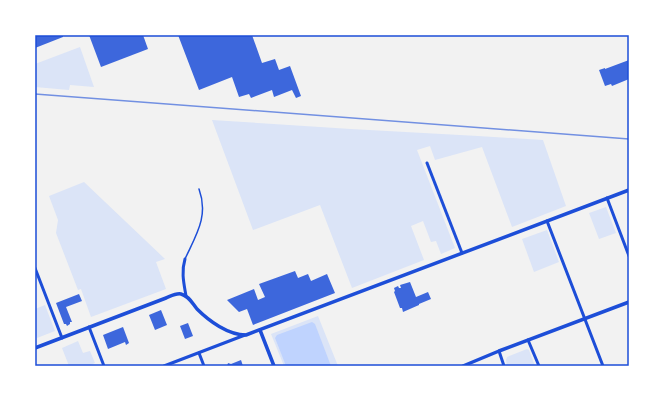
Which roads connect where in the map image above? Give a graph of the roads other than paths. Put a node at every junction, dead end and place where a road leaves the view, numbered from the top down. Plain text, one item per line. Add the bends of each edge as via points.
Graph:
1 (427, 163) dead end
2 (199, 189) dead end
3 (629, 190) edge
4 (607, 198) junction
5 (547, 221) junction
6 (462, 253) junction
7 (629, 256) edge
8 (185, 259) joint
9 (35, 268) edge
10 (186, 296) junction
11 (629, 302) edge
12 (585, 318) junction
13 (89, 327) junction
14 (260, 330) junction
15 (246, 335) junction
16 (62, 338) junction
17 (528, 340) junction
18 (35, 348) edge
19 (499, 351) junction
20 (199, 353) junction
21 (104, 366) edge
22 (164, 366) edge
23 (204, 366) edge
24 (274, 366) edge
25 (463, 366) edge
26 (504, 366) edge
27 (539, 366) edge
28 (603, 366) edge

1 - 6 street
2 - 8 lane via 203,203 202,218
3 - 4 street
4 - 5 street
4 - 7 street
5 - 6 street
5 - 12 street
6 - 14 street
8 - 10 street via 183,276
9 - 16 street
10 - 13 street via 173,295
10 - 15 street via 213,322 232,332
11 - 12 street
12 - 17 street
12 - 28 street
13 - 16 street
13 - 21 street
14 - 15 street
14 - 24 street
15 - 20 street
16 - 18 street
17 - 19 street
17 - 27 street
19 - 25 street
19 - 26 street
20 - 22 street
20 - 23 street

